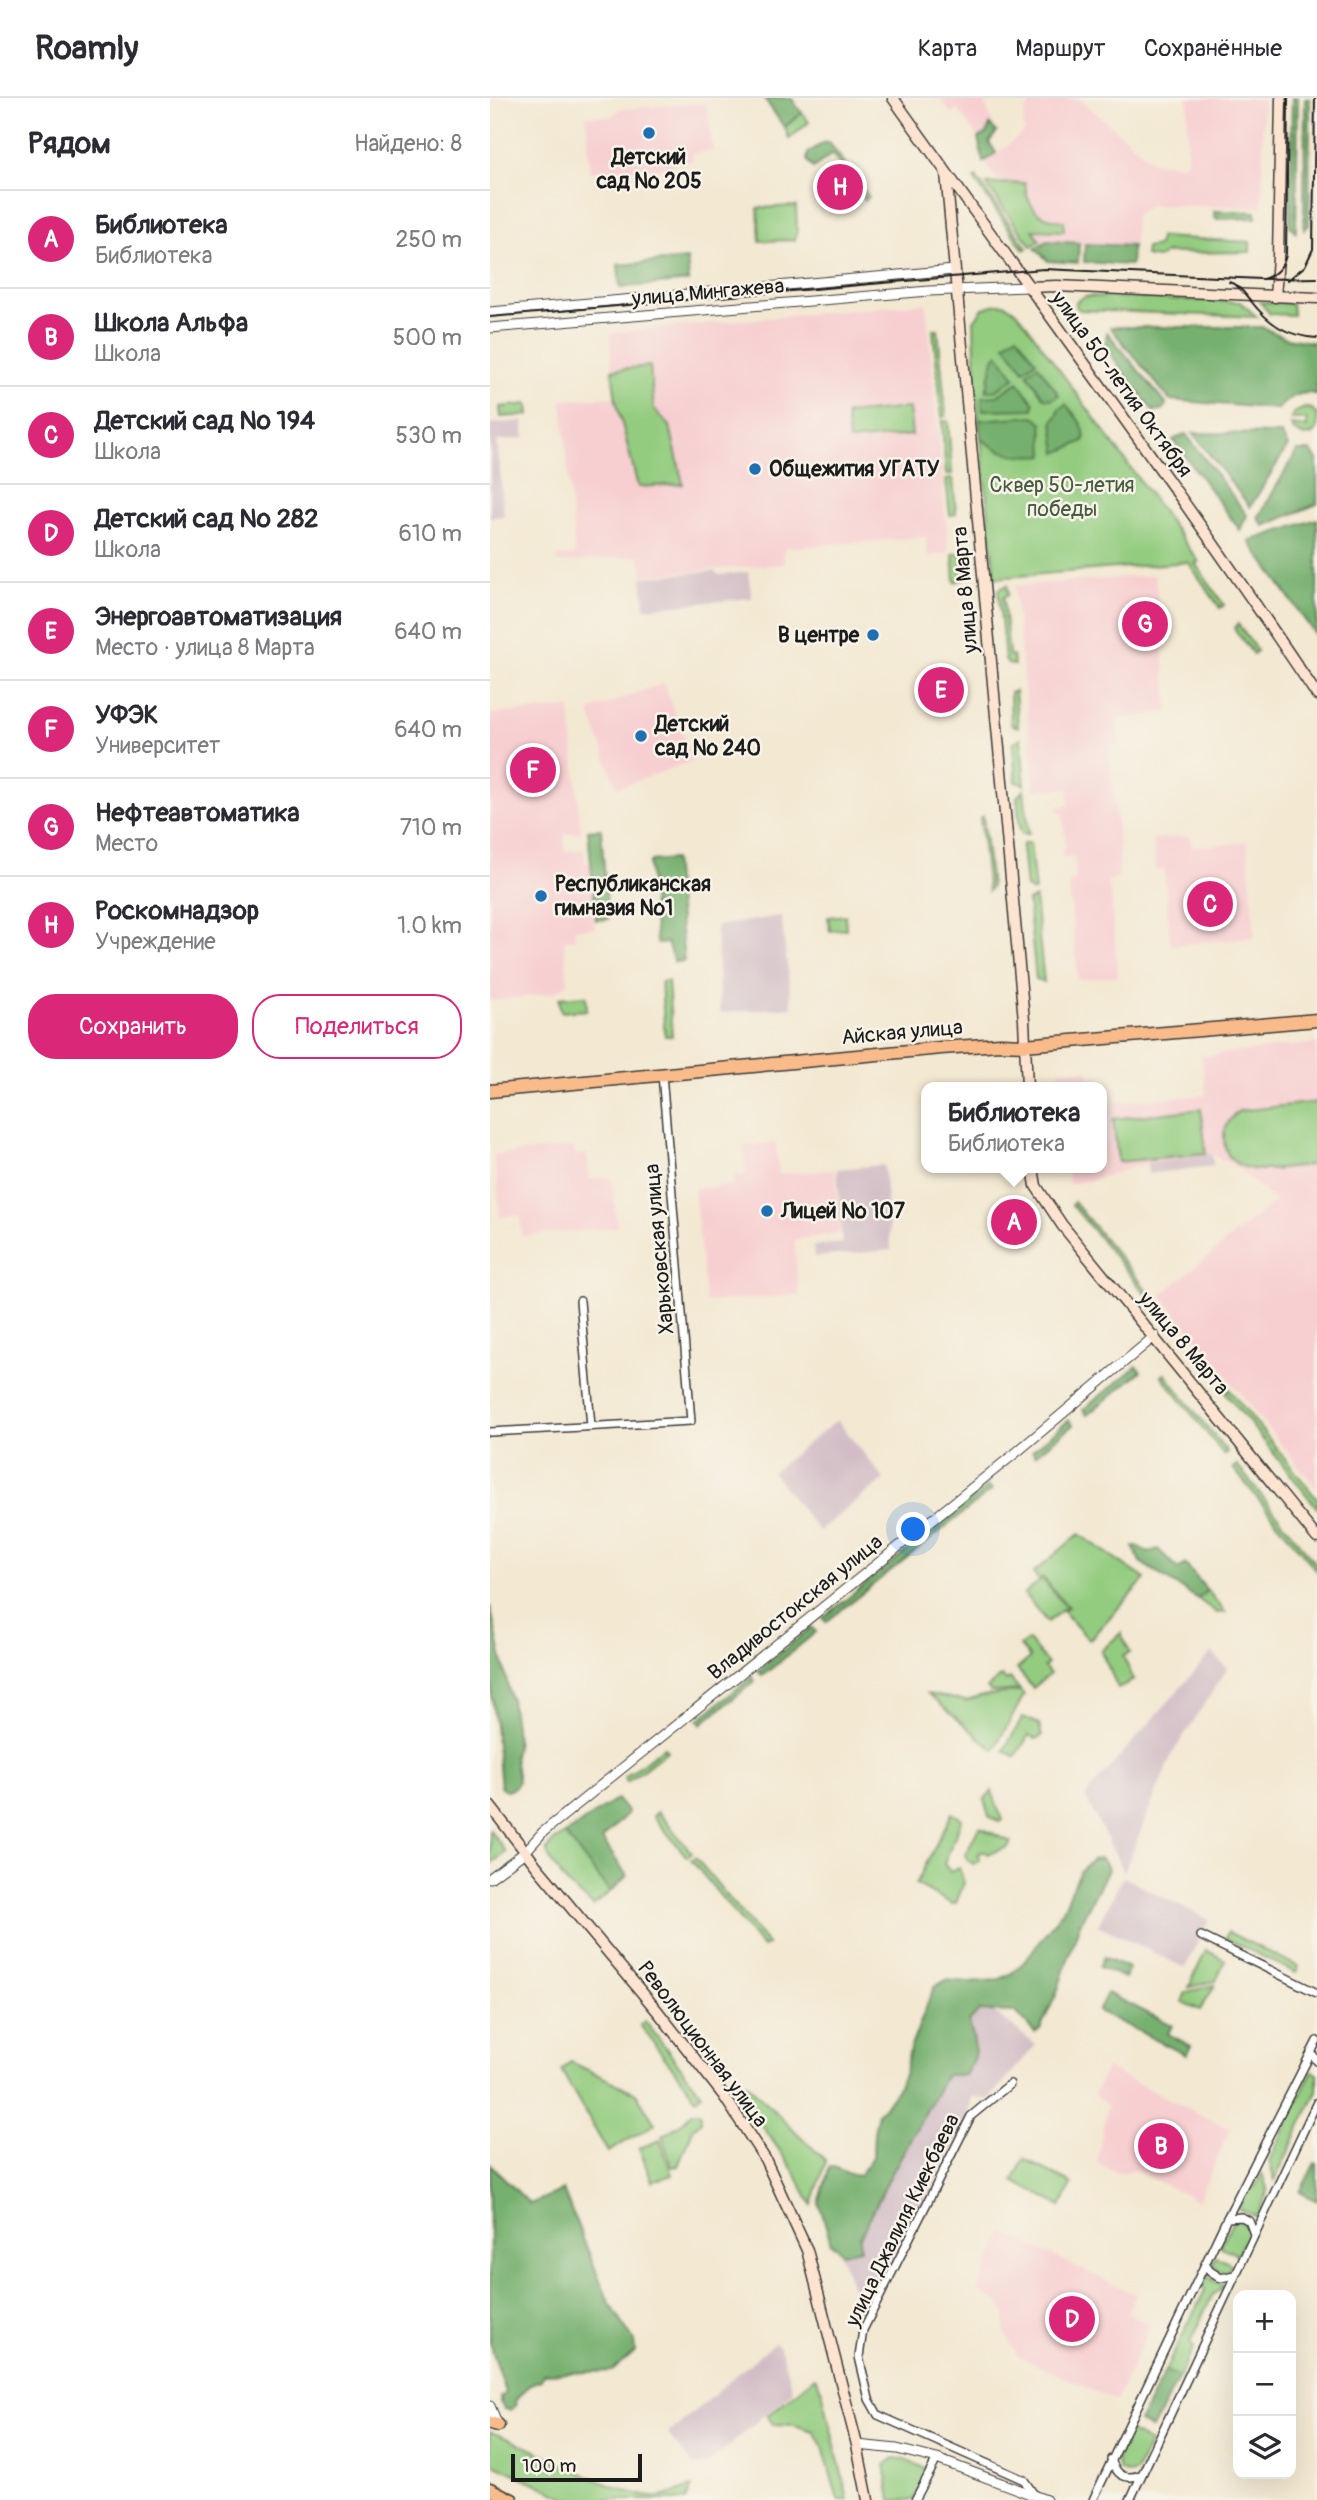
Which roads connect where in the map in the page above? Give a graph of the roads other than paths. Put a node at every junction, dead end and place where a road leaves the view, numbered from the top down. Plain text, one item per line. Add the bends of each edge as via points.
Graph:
1 (893, 98) edge
2 (1281, 98) edge
3 (946, 173) junction
4 (954, 271) junction
5 (1028, 287) junction
6 (956, 290) junction
7 (1275, 297) junction
8 (1317, 298) edge
9 (490, 312) edge
10 (490, 328) edge
11 (1317, 695) edge
12 (1317, 1020) edge
13 (1024, 1045) junction
14 (662, 1073) junction
15 (1027, 1082) edge
16 (490, 1091) edge
17 (1034, 1173) edge
18 (580, 1301) dead end
19 (1155, 1336) junction
20 (591, 1426) junction
21 (490, 1432) edge
22 (1317, 1538) edge
23 (490, 1806) edge
24 (525, 1852) junction
25 (490, 1878) edge
26 (1201, 1936) dead end
27 (1317, 1993) edge
28 (1317, 2041) edge
29 (1311, 2052) junction
30 (1317, 2061) edge
31 (1010, 2084) dead end
32 (1317, 2102) edge
33 (1227, 2218) junction
34 (1254, 2234) junction
35 (1205, 2264) junction
36 (1234, 2275) junction
37 (490, 2406) edge
38 (494, 2424) edge
39 (857, 2445) junction
40 (937, 2459) junction
41 (1111, 2459) junction
42 (1140, 2475) junction
43 (490, 2489) edge
44 (1035, 2496) junction
45 (512, 2500) edge
46 (868, 2500) edge
47 (915, 2500) edge
48 (1046, 2500) edge
49 (1093, 2500) edge
50 (1129, 2500) edge

1 - 3 main road, улица 50-летия Октября
2 - 7 main road
3 - 4 main road, улица 8 Марта
3 - 5 main road, улица 50-летия Октября
4 - 6 main road, улица 8 Марта
4 - 9 street
5 - 6 street, улица Мингажева
5 - 7 main road
5 - 11 main road, улица 50-летия Октября via 1169,479
6 - 10 street, улица Мингажева
6 - 13 main road, улица 8 Марта
7 - 8 main road
12 - 13 main road, Айская улица
13 - 14 main road, Айская улица
13 - 15 main road, улица 8 Марта
14 - 16 main road, Айская улица
14 - 20 street, Харьковская улица via 691,1421
17 - 19 main road, улица 8 Марта via 1036,1186 1062,1226
18 - 20 street
19 - 22 main road, улица 8 Марта
19 - 24 street, Владивостокская улица via 543,1832
20 - 21 street
23 - 24 main road, Революционная улица
24 - 25 street, Владивостокская улица
24 - 39 main road, Революционная улица via 659,2012 724,2096 765,2160 807,2250
26 - 27 street
28 - 29 street
29 - 30 street
29 - 33 street
31 - 44 street, улица Джалиля Киекбаева via 971,2116 863,2330 859,2357 869,2399 878,2415 1024,2480
32 - 34 street
33 - 34 street via 1249,2221
33 - 35 street
34 - 36 street
35 - 36 street via 1221,2278
35 - 41 street
36 - 42 street
37 - 38 street
39 - 40 street
39 - 46 main road, Революционная улица
40 - 44 street
40 - 47 street
41 - 42 street via 1122,2477
41 - 49 street
42 - 50 street
43 - 45 main road
44 - 48 street

